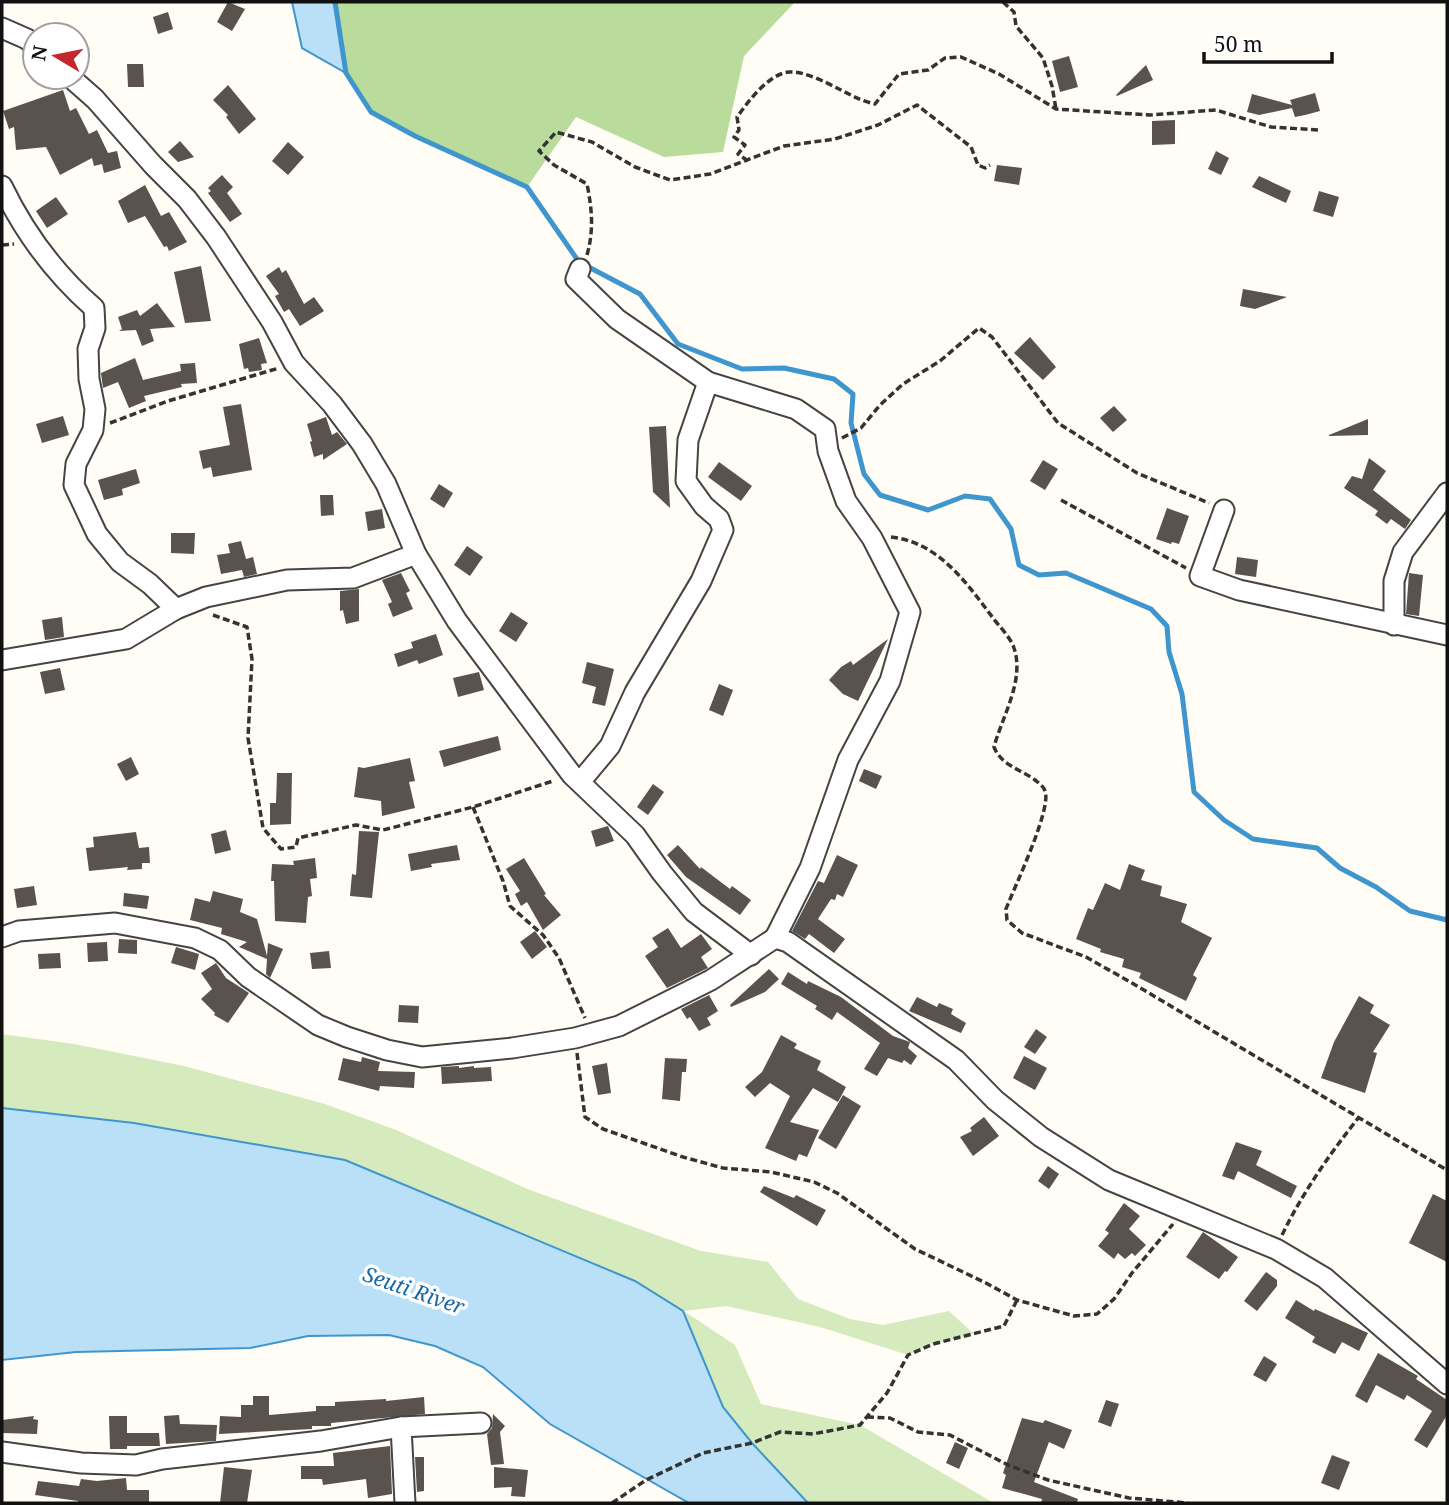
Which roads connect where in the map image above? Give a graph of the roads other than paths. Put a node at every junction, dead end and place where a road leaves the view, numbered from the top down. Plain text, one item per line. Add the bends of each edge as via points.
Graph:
1 (2, 28) edge
2 (21, 36) edge
3 (86, 91) edge
4 (2, 186) edge
5 (584, 262) road end
6 (708, 382) junction
7 (1447, 493) edge
8 (1224, 510) road end
9 (416, 554) junction
10 (176, 608) junction
11 (1394, 625) junction
12 (1447, 635) edge
13 (2, 660) edge
14 (576, 778) junction
15 (2, 937) edge
16 (775, 938) junction
17 (751, 956) junction
18 (1447, 1384) edge
19 (481, 1423) dead end
20 (401, 1427) junction
21 (2, 1452) edge
22 (405, 1503) edge

1 - 2 street
3 - 9 street via 187,199 216,237 294,363 362,444 386,484
4 - 10 street via 32,241 65,282 94,308 95,328 88,349 95,409 92,431 76,464 75,485 97,534 120,562
5 - 6 street via 576,279 617,319
6 - 14 street via 688,440 685,481 719,519 723,530 701,581 635,692 610,746
6 - 16 street via 796,408 825,429 828,452 846,501 872,538 910,612 890,681 848,760 810,868
7 - 11 street via 1403,552 1394,581
8 - 11 street via 1200,576 1239,590
9 - 10 street via 353,578 287,580
9 - 14 street via 457,621
10 - 13 street via 126,639
11 - 12 street
14 - 17 street via 635,835 694,912
15 - 17 street via 19,931 116,923 195,938 220,950 248,976 318,1025 387,1050 422,1057 512,1048 619,1026
16 - 17 street
16 - 18 street via 788,942 956,1060 1041,1137 1109,1180 1276,1249 1325,1278
19 - 20 street
20 - 21 street via 136,1465
20 - 22 street

